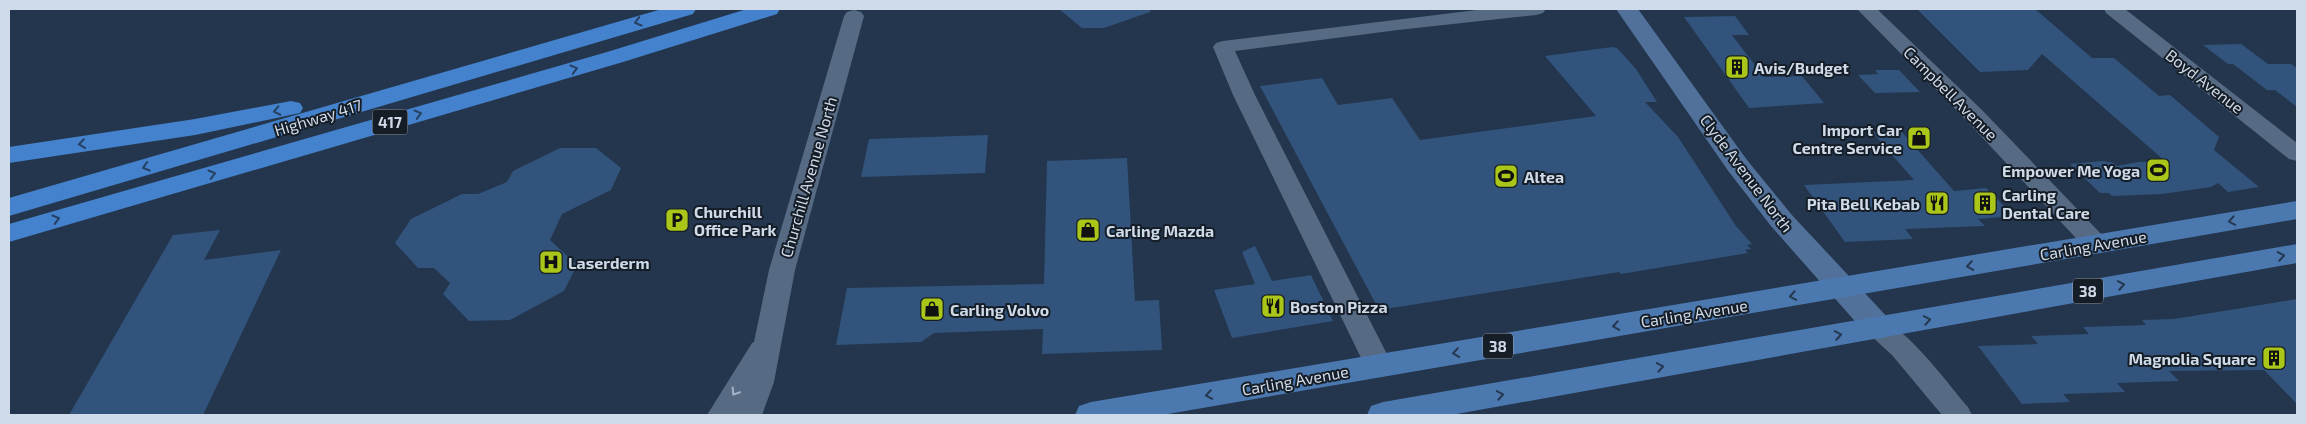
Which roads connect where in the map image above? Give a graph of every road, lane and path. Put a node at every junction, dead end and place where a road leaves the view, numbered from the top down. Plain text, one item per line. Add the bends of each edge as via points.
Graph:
1 (685, 9) edge
2 (769, 9) edge
3 (1536, 9) edge
4 (1627, 9) edge
5 (1866, 9) edge
6 (2113, 9) edge
7 (854, 16) dead end
8 (495, 63) junction
9 (2297, 154) edge
10 (9, 155) edge
11 (9, 207) edge
12 (2297, 210) edge
13 (9, 233) edge
14 (2096, 244) junction
15 (2297, 253) edge
16 (1841, 287) junction
17 (1879, 328) junction
18 (767, 340) junction
19 (1379, 366) junction
20 (721, 415) edge
21 (748, 415) edge
22 (1091, 415) edge
23 (1383, 415) edge
24 (1958, 415) edge

1 -> 8 highway, Highway 417 / 417
13 -> 2 highway, 417 via 615,57
3 - 19 street via 1223,47
4 - 16 street, Clyde Avenue North via 1738,166
5 - 14 street, Campbell Avenue via 1974,115
6 - 9 street, Boyd Avenue
7 - 18 street, Churchill Avenue North via 782,270
8 -> 10 highway via 430,73 250,117
8 -> 11 highway, Highway 417 / 417
12 -> 14 main road, Carling Avenue / 38
14 -> 16 main road, Carling Avenue / 38
17 -> 15 main road, 38
16 - 17 street, Clyde Avenue North
16 -> 19 main road, Carling Avenue / 38
23 -> 17 main road, 38
17 - 24 street via 1906,354
18 -> 20 street, Churchill Avenue North
18 - 21 street, Churchill Avenue North via 760,382
19 -> 22 main road, Carling Avenue / 38

